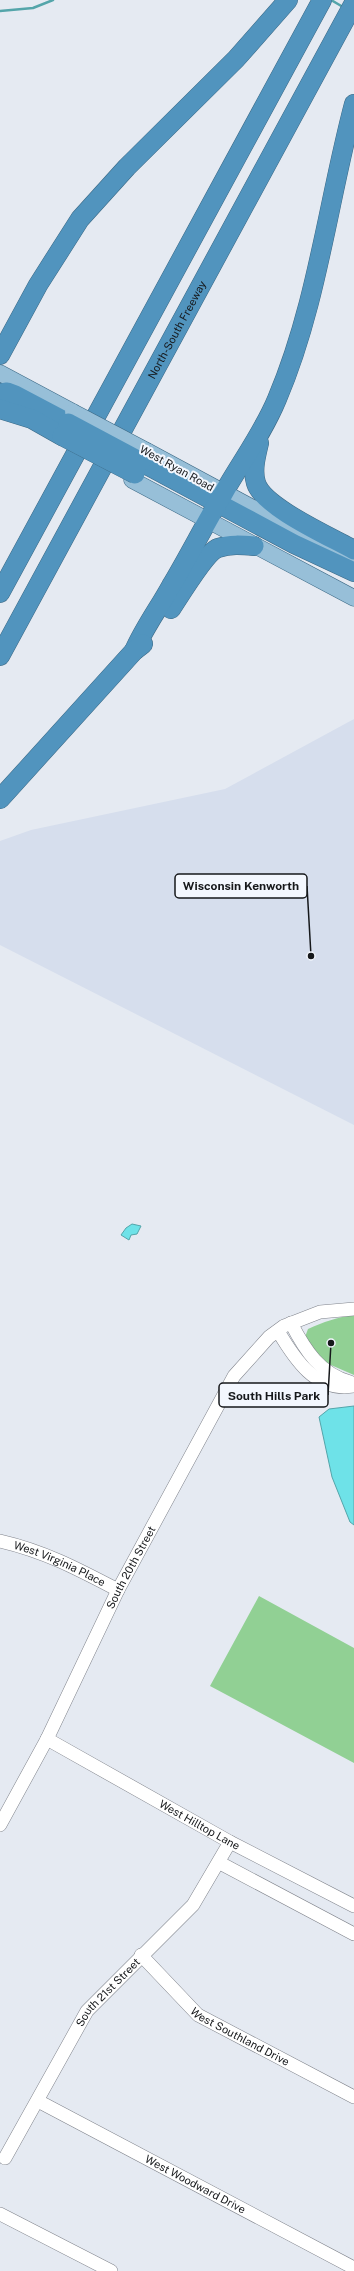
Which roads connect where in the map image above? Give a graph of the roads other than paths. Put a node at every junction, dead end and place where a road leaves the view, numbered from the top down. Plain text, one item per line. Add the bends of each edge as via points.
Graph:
1 (286, 2) edge
2 (354, 3) edge
3 (318, 7) edge
4 (354, 104) edge
5 (69, 233) junction
6 (0, 335) edge
7 (0, 356) edge
8 (0, 373) edge
9 (0, 393) edge
10 (0, 410) edge
11 (66, 428) junction
12 (261, 432) junction
13 (139, 467) junction
14 (217, 499) junction
15 (208, 521) junction
16 (254, 546) junction
17 (354, 550) edge
18 (354, 563) edge
19 (354, 572) edge
20 (305, 573) junction
21 (354, 589) edge
22 (0, 593) edge
23 (354, 598) edge
24 (134, 651) junction
25 (0, 656) edge
26 (0, 799) edge
27 (354, 1309) edge
28 (284, 1326) junction
29 (354, 1383) edge
30 (354, 1386) edge
31 (0, 1541) edge
32 (118, 1590) junction
33 (47, 1738) junction
34 (0, 1824) edge
35 (230, 1842) junction
36 (220, 1863) junction
37 (354, 1906) edge
38 (354, 1934) edge
39 (141, 1955) junction
40 (354, 2097) edge
41 (38, 2101) junction
42 (5, 2158) dead end
43 (0, 2214) edge
44 (354, 2268) edge
45 (111, 2271) edge

1 - 5 highway via 236,59 127,167
2 - 25 highway, North-South Freeway
3 - 22 highway
4 - 12 highway via 298,345 277,400
5 - 6 highway via 49,252
5 - 7 highway
8 - 11 main road, West Ryan Road
9 - 11 highway via 15,395
10 - 11 highway
11 - 13 highway, bridge
11 - 13 main road, West Ryan Road, bridge
12 - 14 highway
12 - 17 highway via 254,462 260,492 272,504
13 - 14 main road, West Ryan Road
13 - 14 highway via 188,502 194,504
13 - 15 main road, West Ryan Road
14 - 15 highway
14 - 18 main road, West Ryan Road
14 - 19 highway via 294,544
15 - 16 main road, West Ryan Road
15 - 24 highway via 171,587 143,630
16 - 20 main road, West Ryan Road
16 - 24 highway via 234,544 216,548 152,636
20 - 21 main road
20 - 23 main road, West Ryan Road
24 - 26 highway
27 - 28 street via 320,1312
28 - 29 street via 319,1366 341,1380
28 - 30 street via 291,1353 306,1371 326,1384 346,1388
28 - 32 street, South 20th Street via 249,1357 234,1376
31 - 32 street, West Virginia Place via 51,1555
32 - 33 street, South 20th Street
33 - 34 street, South 20th Street
33 - 35 street, West Hilltop Lane
35 - 36 street, South 21st Street
35 - 37 street, West Hilltop Lane
36 - 38 street
36 - 39 street, South 21st Street via 193,1905
39 - 40 street, West Southland Drive via 198,2014
39 - 41 street, South 21st Street via 87,2011
41 - 42 street, South 21st Street
41 - 44 street, West Woodward Drive
43 - 45 street

